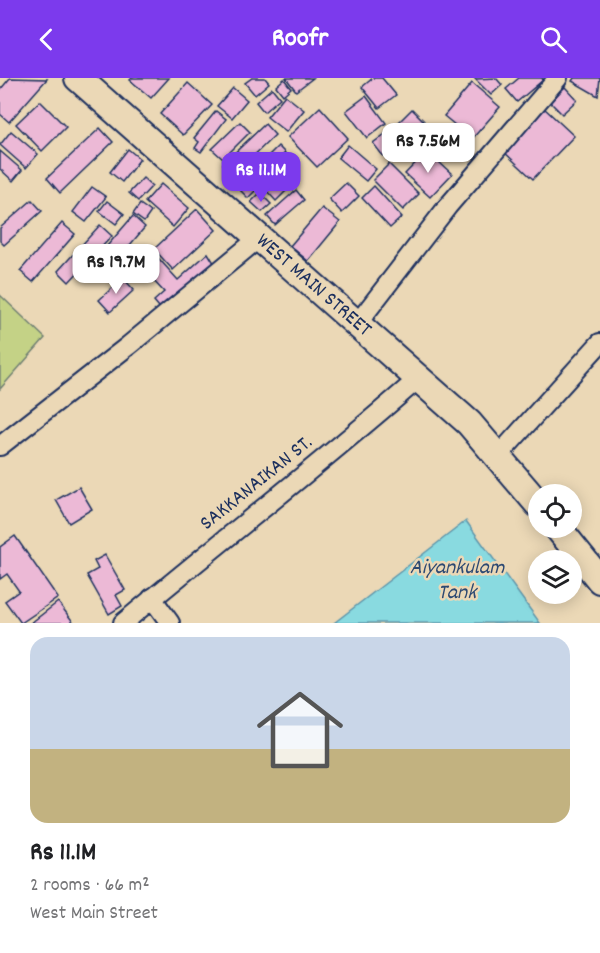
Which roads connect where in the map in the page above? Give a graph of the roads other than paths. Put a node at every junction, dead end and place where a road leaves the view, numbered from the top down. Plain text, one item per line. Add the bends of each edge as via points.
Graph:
1 (78, 78) edge
2 (558, 78) edge
3 (260, 238) junction
4 (357, 324) junction
5 (600, 344) edge
6 (418, 379) junction
7 (0, 446) edge
8 (499, 454) junction
9 (528, 491) edge
10 (566, 538) edge
11 (600, 580) edge
12 (152, 598) junction
13 (123, 623) edge
14 (170, 623) edge

1 - 3 street, WEST MAIN STREET
2 - 4 street via 448,206
3 - 4 street, WEST MAIN STREET
3 - 7 street
4 - 6 street, WEST MAIN STREET
5 - 8 street
6 - 8 street, WEST MAIN STREET
6 - 12 street, SAKKANAIKAN ST.
8 - 9 street, WEST MAIN STREET
10 - 11 street
12 - 13 street, SAKKANAIKAN ST.
12 - 14 street

